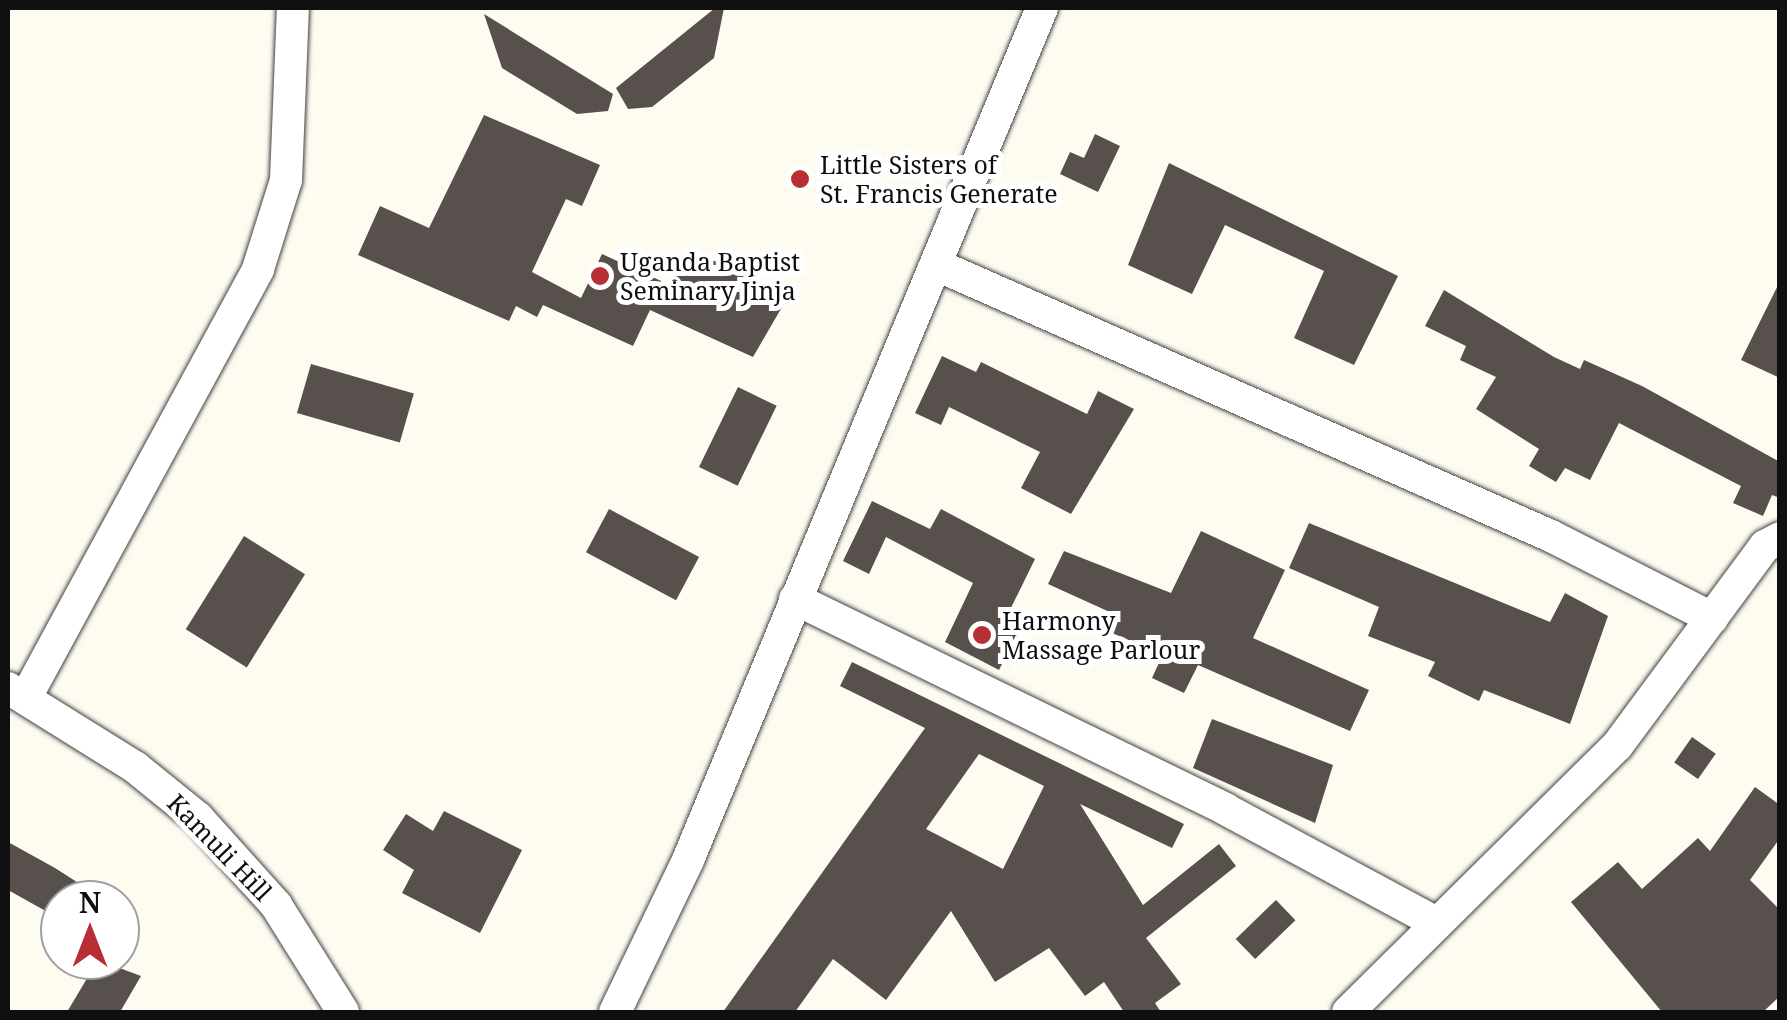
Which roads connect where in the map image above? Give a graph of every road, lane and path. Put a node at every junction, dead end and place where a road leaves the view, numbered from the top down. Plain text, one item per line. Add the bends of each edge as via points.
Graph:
1 (293, 8) edge
2 (1042, 8) edge
3 (939, 266) junction
4 (1780, 538) edge
5 (796, 599) junction
6 (1712, 618) junction
7 (17, 692) edge
8 (1436, 923) junction
9 (343, 1012) edge
10 (615, 1012) edge
11 (1348, 1012) edge

1 - 7 street via 286,180 258,269
2 - 3 street
3 - 5 street
3 - 6 street via 1551,536
4 - 6 street via 1764,546
5 - 8 street via 1225,809
5 - 10 street via 688,860
6 - 8 street via 1617,746
7 - 9 street, Kamuli Hill via 198,818 276,905
8 - 11 street

